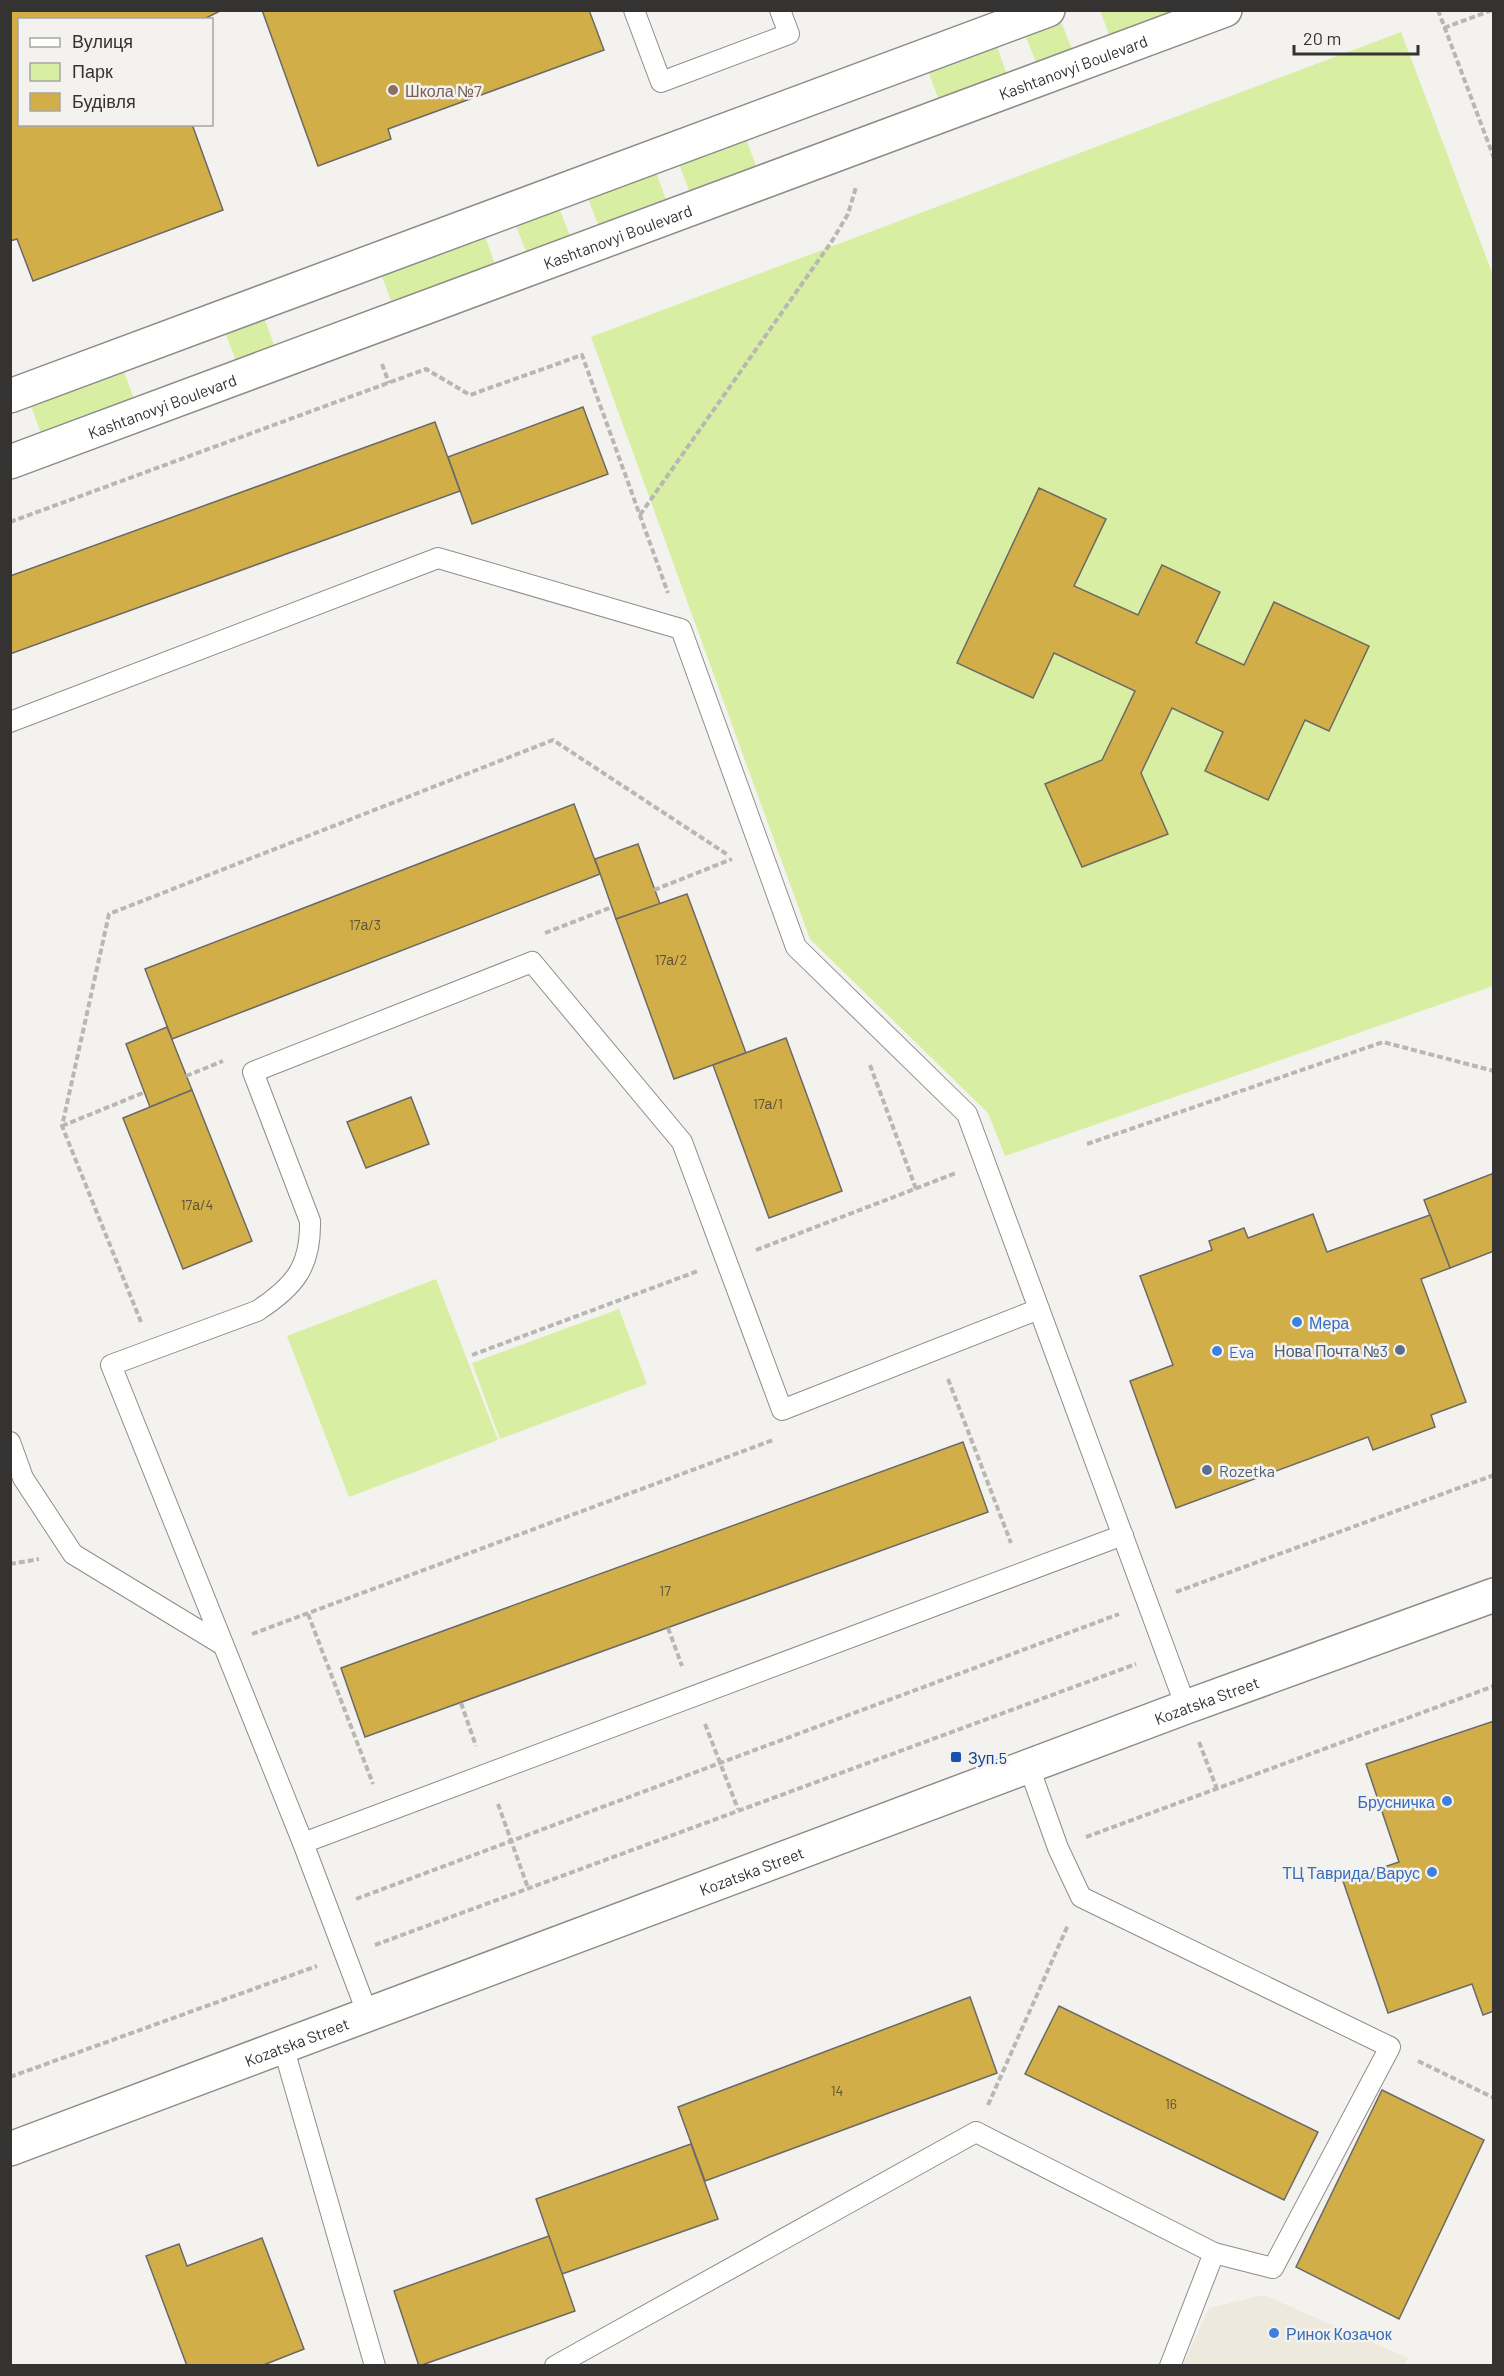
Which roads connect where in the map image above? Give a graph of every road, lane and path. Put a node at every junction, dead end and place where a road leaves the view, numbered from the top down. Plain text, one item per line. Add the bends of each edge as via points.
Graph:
1 (634, 10) edge
2 (780, 10) edge
3 (1048, 10) edge
4 (1225, 10) edge
5 (1438, 10) edge
6 (1492, 10) edge
7 (1444, 28) junction
8 (850, 150) junction
9 (1494, 158) edge
10 (10, 396) edge
11 (10, 462) edge
12 (640, 515) junction
13 (10, 522) edge
14 (681, 628) junction
15 (10, 722) edge
16 (733, 858) junction
17 (737, 869) dead end
18 (654, 890) dead end
19 (867, 1058) dead end
20 (1494, 1071) edge
21 (145, 1092) dead end
22 (62, 1126) junction
23 (1087, 1144) dead end
24 (916, 1189) dead end
25 (1039, 1309) junction
26 (141, 1323) dead end
27 (947, 1375) dead end
28 (778, 1438) dead end
29 (10, 1442) edge
30 (1494, 1475) edge
31 (1123, 1535) junction
32 (1023, 1575) junction
33 (1494, 1595) edge
34 (1148, 1603) junction
35 (308, 1614) junction
36 (223, 1645) junction
37 (1166, 1653) junction
38 (1494, 1686) edge
39 (1186, 1707) junction
40 (1029, 1767) junction
41 (1217, 1789) junction
42 (384, 1813) junction
43 (303, 1843) junction
44 (1058, 1848) junction
45 (1081, 1897) junction
46 (328, 1909) junction
47 (345, 1956) junction
48 (368, 2015) junction
49 (283, 2046) junction
50 (1390, 2047) junction
51 (10, 2077) edge
52 (1494, 2098) edge
53 (976, 2132) junction
54 (10, 2149) edge
55 (1214, 2253) junction
56 (375, 2366) edge
57 (555, 2366) edge
58 (1170, 2366) edge

1 - 2 lane via 661,82 789,33
3 - 10 street
4 - 8 street, Kashtanovyi Boulevard
5 - 7 path
6 - 7 path
7 - 9 path
8 - 11 street, Kashtanovyi Boulevard
8 - 12 path via 856,186 842,226
12 - 13 path via 582,356 470,395 426,369
12 - 14 path
14 - 15 lane via 438,558
14 - 25 lane via 796,947 967,1114
16 - 17 path
16 - 18 path
16 - 22 path via 553,740 109,914
19 - 24 path
20 - 23 path via 1383,1042
21 - 22 path
22 - 26 path
25 - 31 lane
25 - 36 lane via 782,1410 682,1142 532,962 253,1072 310,1221 310,1244 303,1267 292,1284 257,1311 111,1365
27 - 32 path
28 - 35 path
29 - 36 lane via 23,1478 73,1554
30 - 34 path
31 - 32 lane
31 - 34 lane
32 - 42 lane
33 - 39 street, Kozatska Street
34 - 37 lane
34 - 46 path
35 - 36 path
35 - 42 path
36 - 43 lane
37 - 39 lane
37 - 47 path
38 - 41 path
39 - 40 street, Kozatska Street
39 - 41 path
40 - 44 lane
40 - 48 street, Kozatska Street
41 - 44 path
42 - 43 lane
43 - 46 lane
44 - 45 lane
45 - 50 lane
45 - 53 path
46 - 47 lane
47 - 48 lane
47 - 51 path
48 - 49 street, Kozatska Street
49 - 54 street, Kozatska Street
49 - 56 lane
50 - 52 path
50 - 55 lane via 1273,2268
53 - 55 lane
53 - 57 lane
55 - 58 lane

